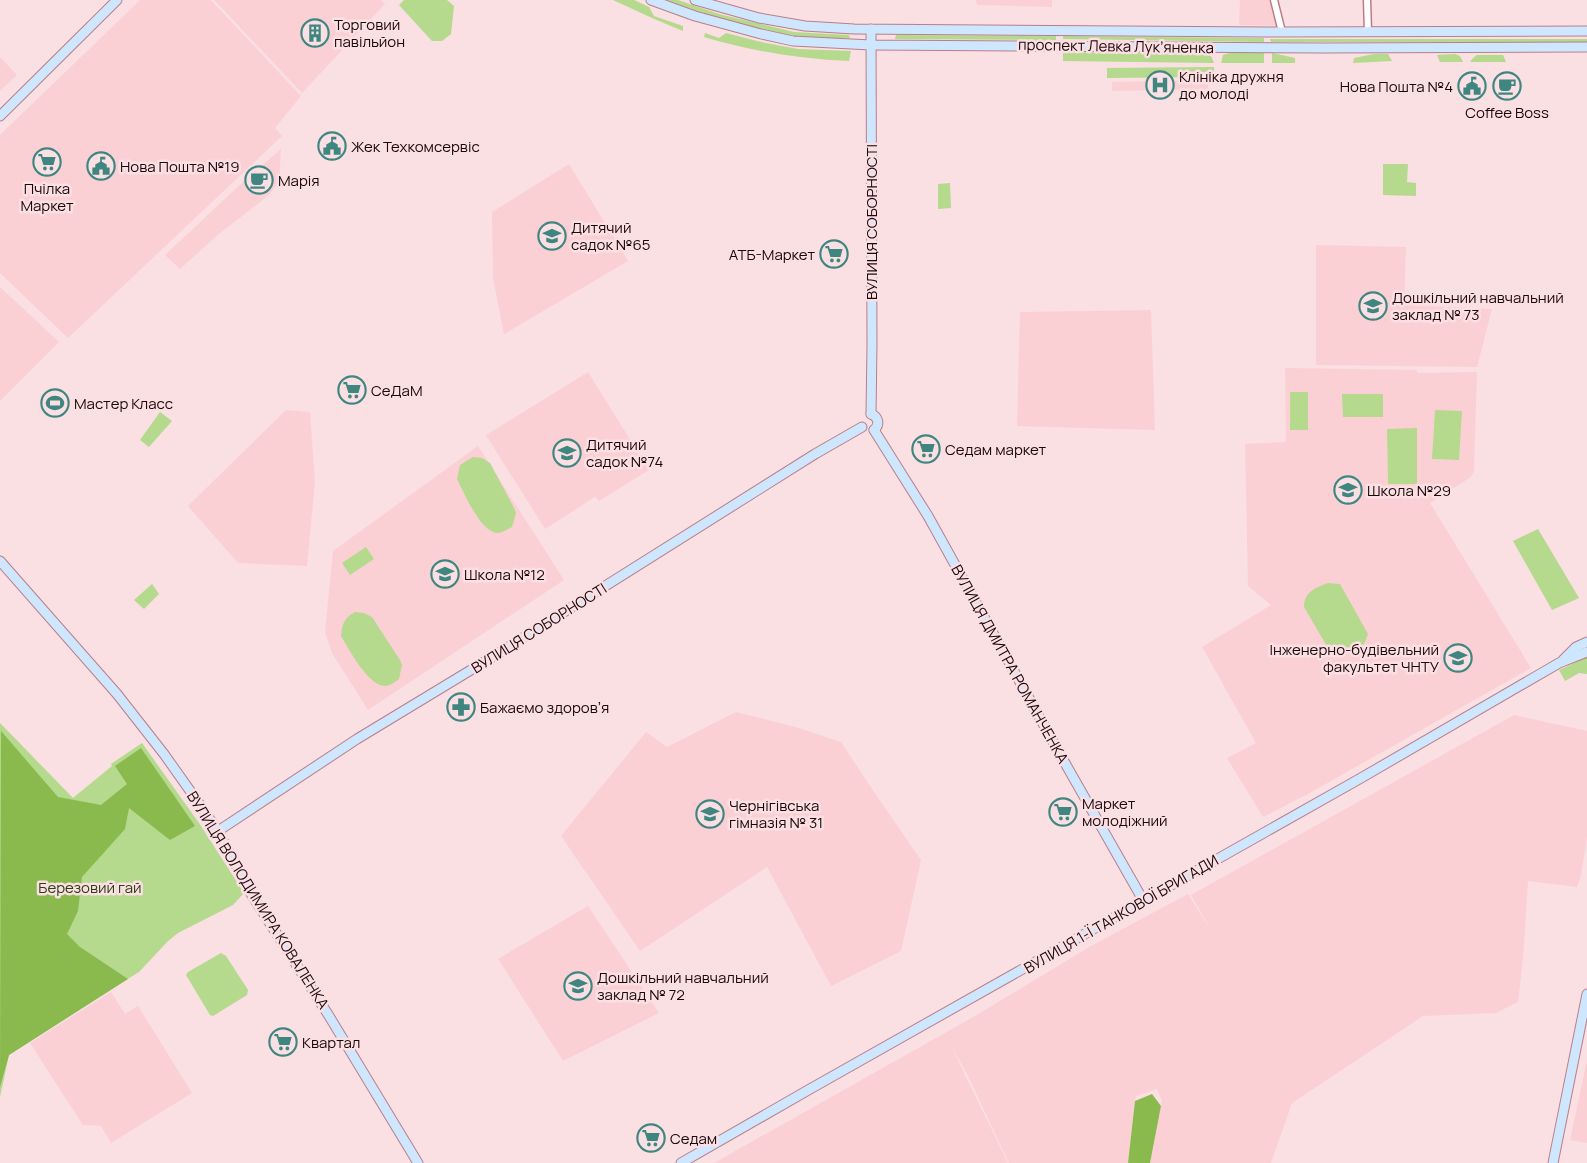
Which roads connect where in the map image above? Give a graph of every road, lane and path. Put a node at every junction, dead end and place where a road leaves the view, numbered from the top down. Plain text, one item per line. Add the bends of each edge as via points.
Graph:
1 (117, 0) edge
2 (651, 0) edge
3 (694, 0) edge
4 (1274, 0) edge
5 (1367, 0) edge
6 (871, 29) junction
7 (1282, 32) junction
8 (1368, 32) junction
9 (1587, 32) edge
10 (871, 45) junction
11 (1587, 47) edge
12 (0, 116) edge
13 (871, 414) junction
14 (862, 427) junction
15 (874, 430) junction
16 (0, 560) edge
17 (1587, 642) edge
18 (1587, 652) edge
19 (1559, 664) junction
20 (218, 831) junction
21 (1143, 900) junction
22 (1587, 994) edge
23 (418, 1163) edge
24 (681, 1163) edge
25 (1553, 1163) edge

1 - 12 main road
2 - 10 main road, проспект Левка Лукʼяненка via 761,34 793,40
3 - 6 main road, проспект Левка Лукʼяненка via 759,18 805,26
4 - 7 street
5 - 8 street
6 - 7 main road, проспект Левка Лукʼяненка
6 - 10 main road, ВУЛИЦЯ СОБОРНОСТІ
7 - 8 main road, проспект Левка Лукʼяненка
8 - 9 main road, проспект Левка Лукʼяненка
10 - 11 main road, проспект Левка Лукʼяненка
10 - 13 main road, ВУЛИЦЯ СОБОРНОСТІ
13 - 14 main road, ВУЛИЦЯ СОБОРНОСТІ via 862,419
13 - 15 main road, ВУЛИЦЯ СОБОРНОСТІ via 878,421
14 - 15 main road
14 - 20 main road, ВУЛИЦЯ СОБОРНОСТІ via 356,739
15 - 21 main road, ВУЛИЦЯ ДМИТРА РОМАНЧЕНКА via 928,516
16 - 20 main road, ВУЛИЦЯ ВОЛОДИМИРА КОВАЛЕНКА via 117,694
17 - 19 main road, ВУЛИЦЯ 1-Ї ТАНКОВОЇ БРИГАДИ via 1576,647
18 - 19 main road, ВУЛИЦЯ 1-Ї ТАНКОВОЇ БРИГАДИ
19 - 21 main road, ВУЛИЦЯ 1-Ї ТАНКОВОЇ БРИГАДИ
20 - 23 main road, ВУЛИЦЯ ВОЛОДИМИРА КОВАЛЕНКА via 250,892
21 - 24 main road, ВУЛИЦЯ 1-Ї ТАНКОВОЇ БРИГАДИ
22 - 25 main road

